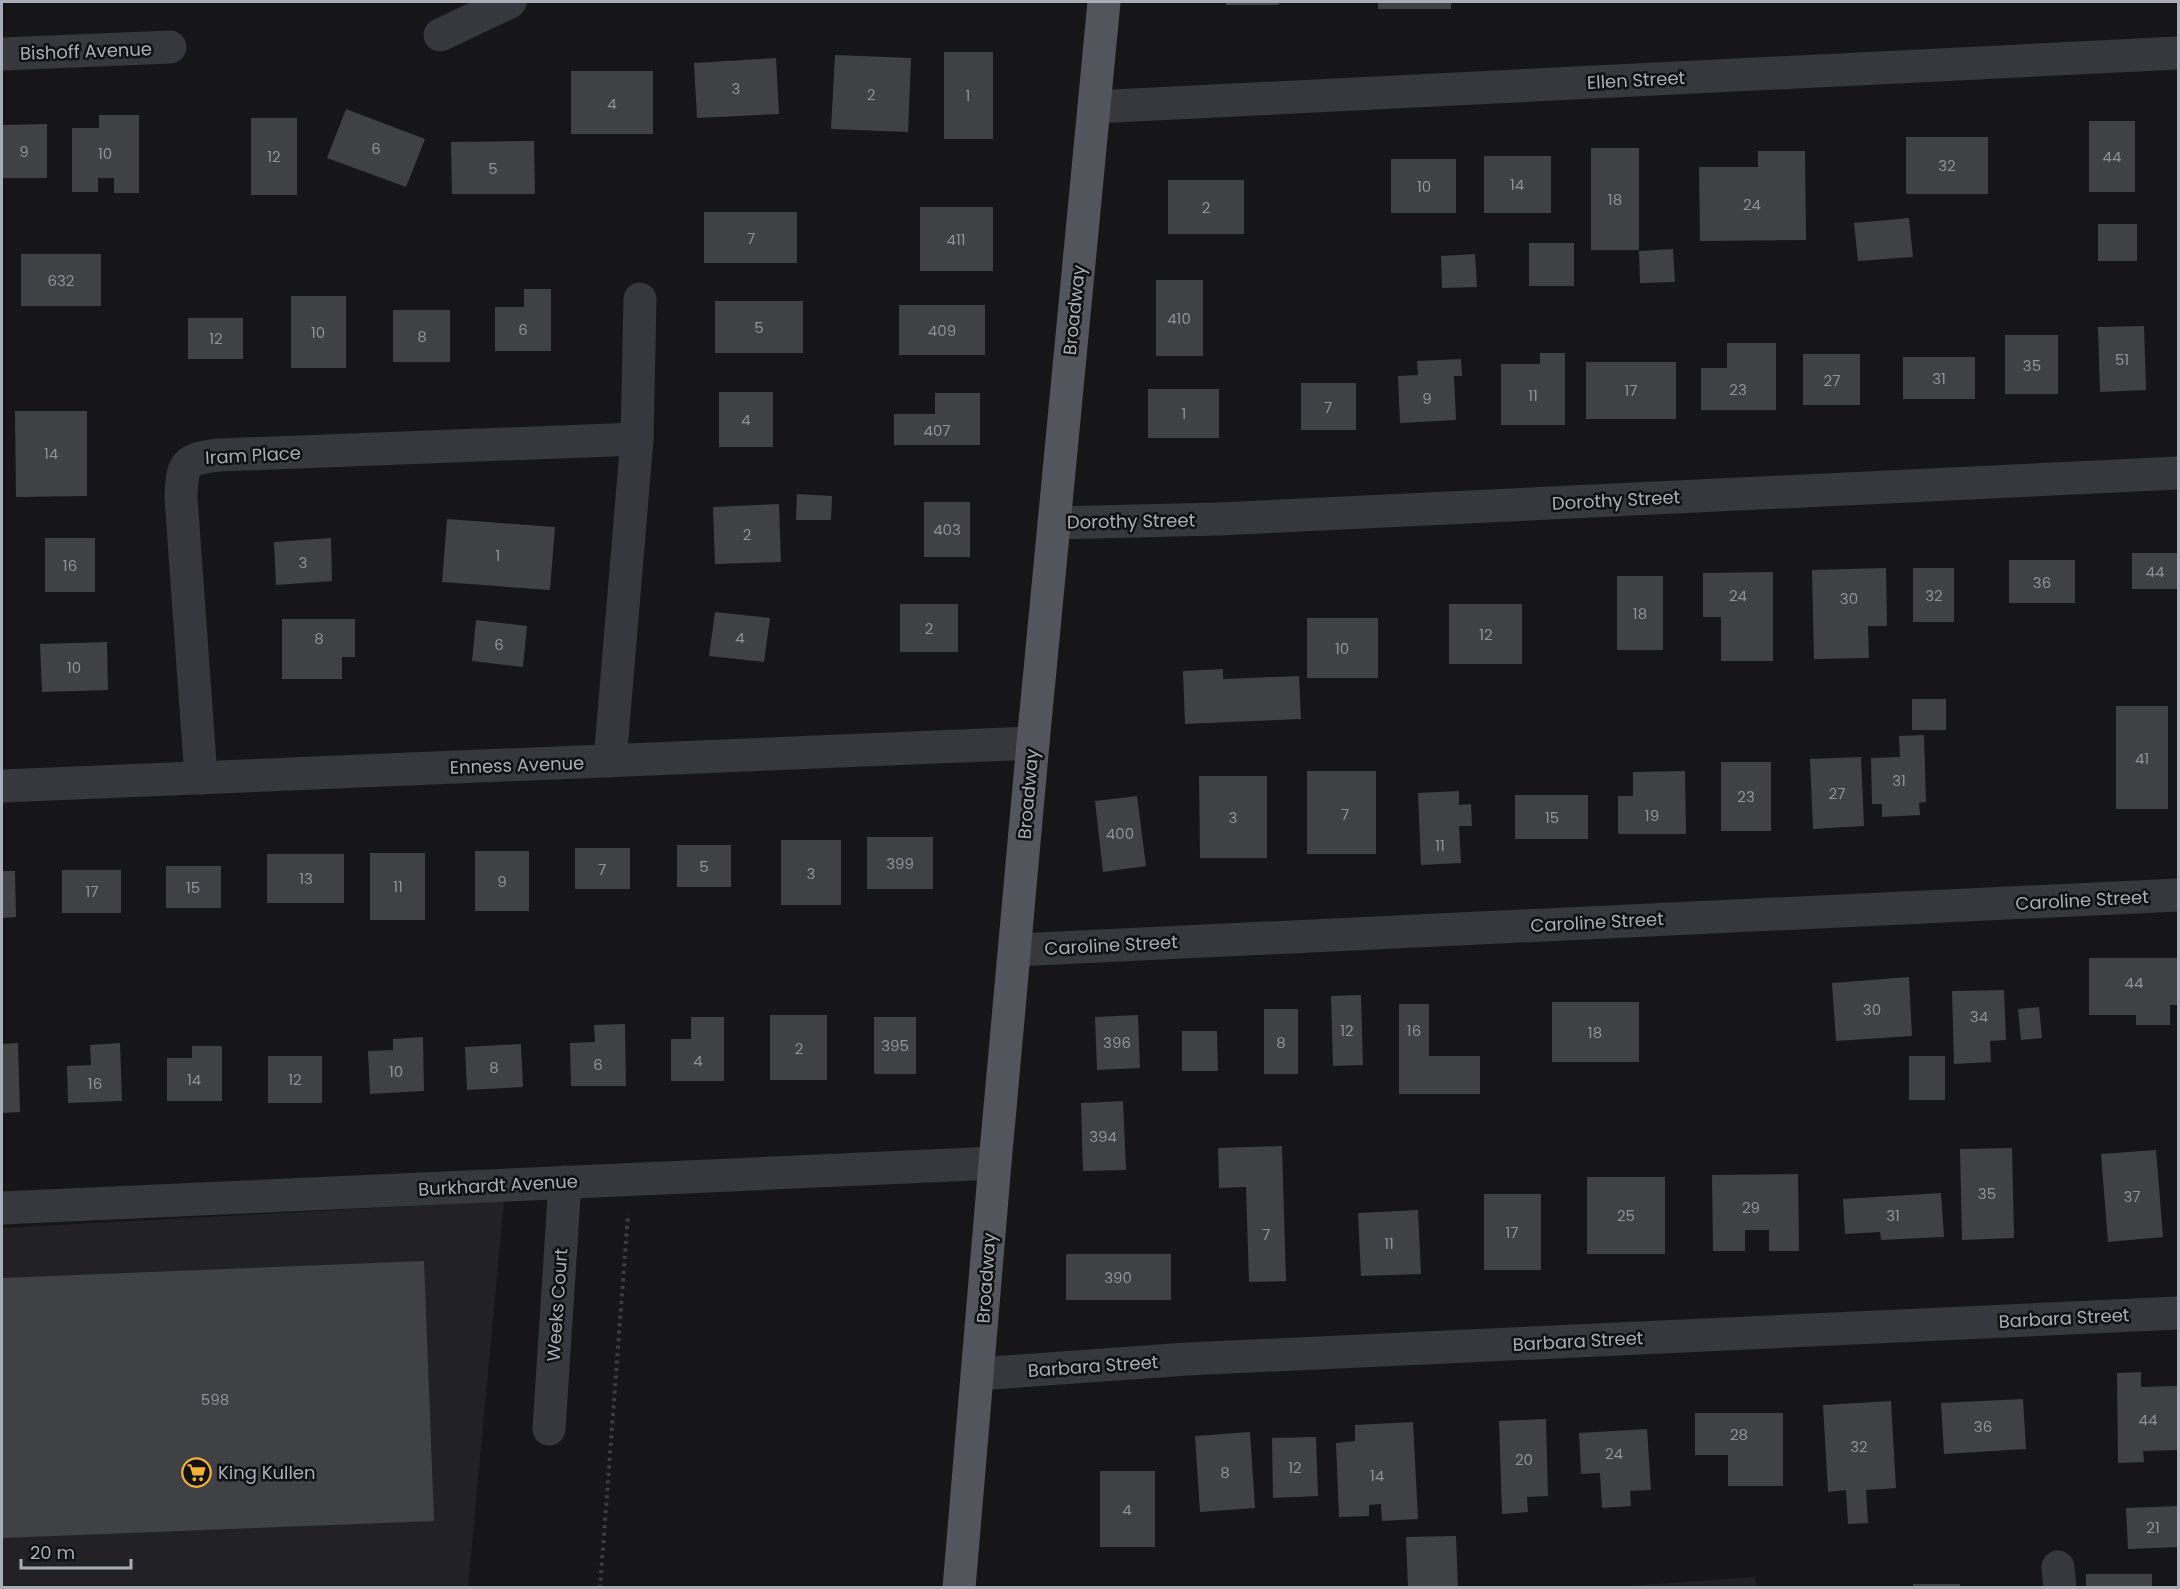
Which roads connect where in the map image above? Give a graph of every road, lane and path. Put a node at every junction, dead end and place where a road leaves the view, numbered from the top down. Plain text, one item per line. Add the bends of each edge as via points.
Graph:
1 (510, 2) edge
2 (1104, 2) edge
3 (440, 35) dead end
4 (170, 48) dead end
5 (2178, 53) edge
6 (2, 54) edge
7 (1094, 107) junction
8 (640, 299) dead end
9 (637, 439) junction
10 (2178, 473) edge
11 (1054, 522) junction
12 (1033, 743) junction
13 (610, 761) junction
14 (201, 778) junction
15 (2, 786) edge
16 (2178, 895) edge
17 (1015, 950) junction
18 (995, 1163) junction
19 (565, 1182) junction
20 (2, 1208) edge
21 (628, 1210) dead end
22 (2178, 1313) edge
23 (978, 1374) junction
24 (549, 1429) dead end
25 (600, 1587) edge
26 (959, 1587) edge

1 - 3 street
2 - 7 main road, Broadway
4 - 6 street, Bishoff Avenue
5 - 7 street, Ellen Street
7 - 11 main road, Broadway
8 - 9 street
9 - 13 street
9 - 14 street, Iram Place via 219,455 198,457 186,465 181,498
10 - 11 street, Dorothy Street via 1218,519
11 - 12 main road, Broadway
12 - 13 street, Enness Avenue
12 - 17 main road, Broadway
13 - 14 street, Enness Avenue
14 - 15 street, Enness Avenue
16 - 17 street, Caroline Street
17 - 18 main road, Broadway
18 - 19 street, Burkhardt Avenue
18 - 23 main road, Broadway
19 - 20 street, Burkhardt Avenue
19 - 24 street, Weeks Court
21 - 25 path
22 - 23 street, Barbara Street via 1187,1359
23 - 26 main road, Broadway

